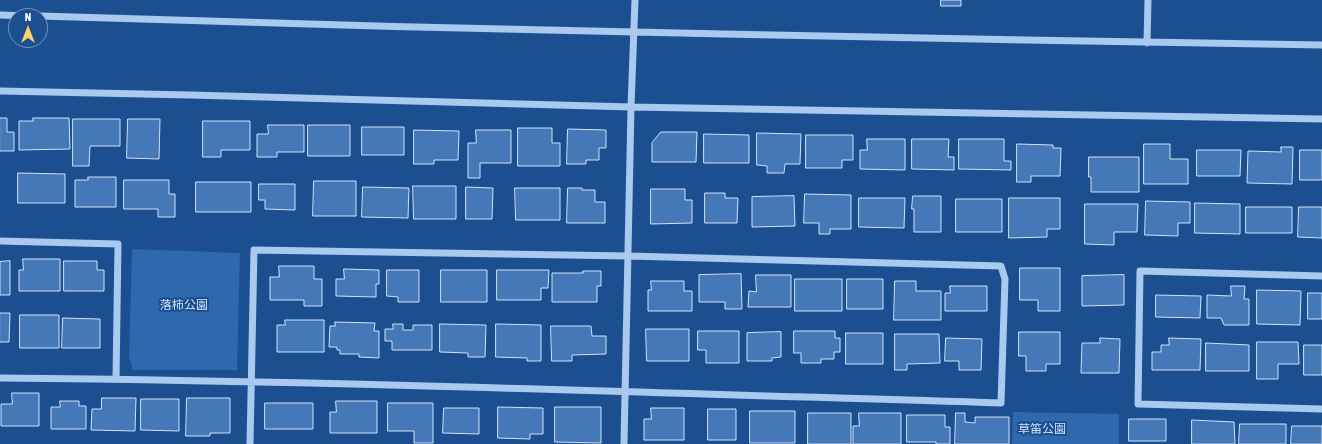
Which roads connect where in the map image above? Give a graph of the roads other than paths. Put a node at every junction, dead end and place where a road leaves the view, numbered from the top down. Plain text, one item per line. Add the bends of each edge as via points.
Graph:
1 (635, 0) edge
2 (1148, 0) edge
3 (48, 16) edge
4 (634, 32) junction
5 (1147, 43) junction
6 (1322, 44) edge
7 (0, 91) edge
8 (631, 108) junction
9 (1322, 119) edge
10 (0, 241) edge
11 (628, 256) junction
12 (1322, 276) edge
13 (0, 378) edge
14 (116, 379) junction
15 (252, 382) junction
16 (625, 391) junction
17 (1322, 409) edge
18 (250, 444) edge
19 (624, 444) edge

1 - 4 street
2 - 5 street
3 - 4 street
4 - 5 street
4 - 8 street
5 - 6 street
7 - 8 street
8 - 9 street
8 - 11 street
10 - 14 street via 118,244
11 - 15 street via 254,250
11 - 16 street
11 - 16 street via 1000,266 1005,279 1001,403
12 - 17 street via 1140,271 1138,404
13 - 14 street
14 - 15 street
15 - 16 street
15 - 18 street
16 - 19 street

